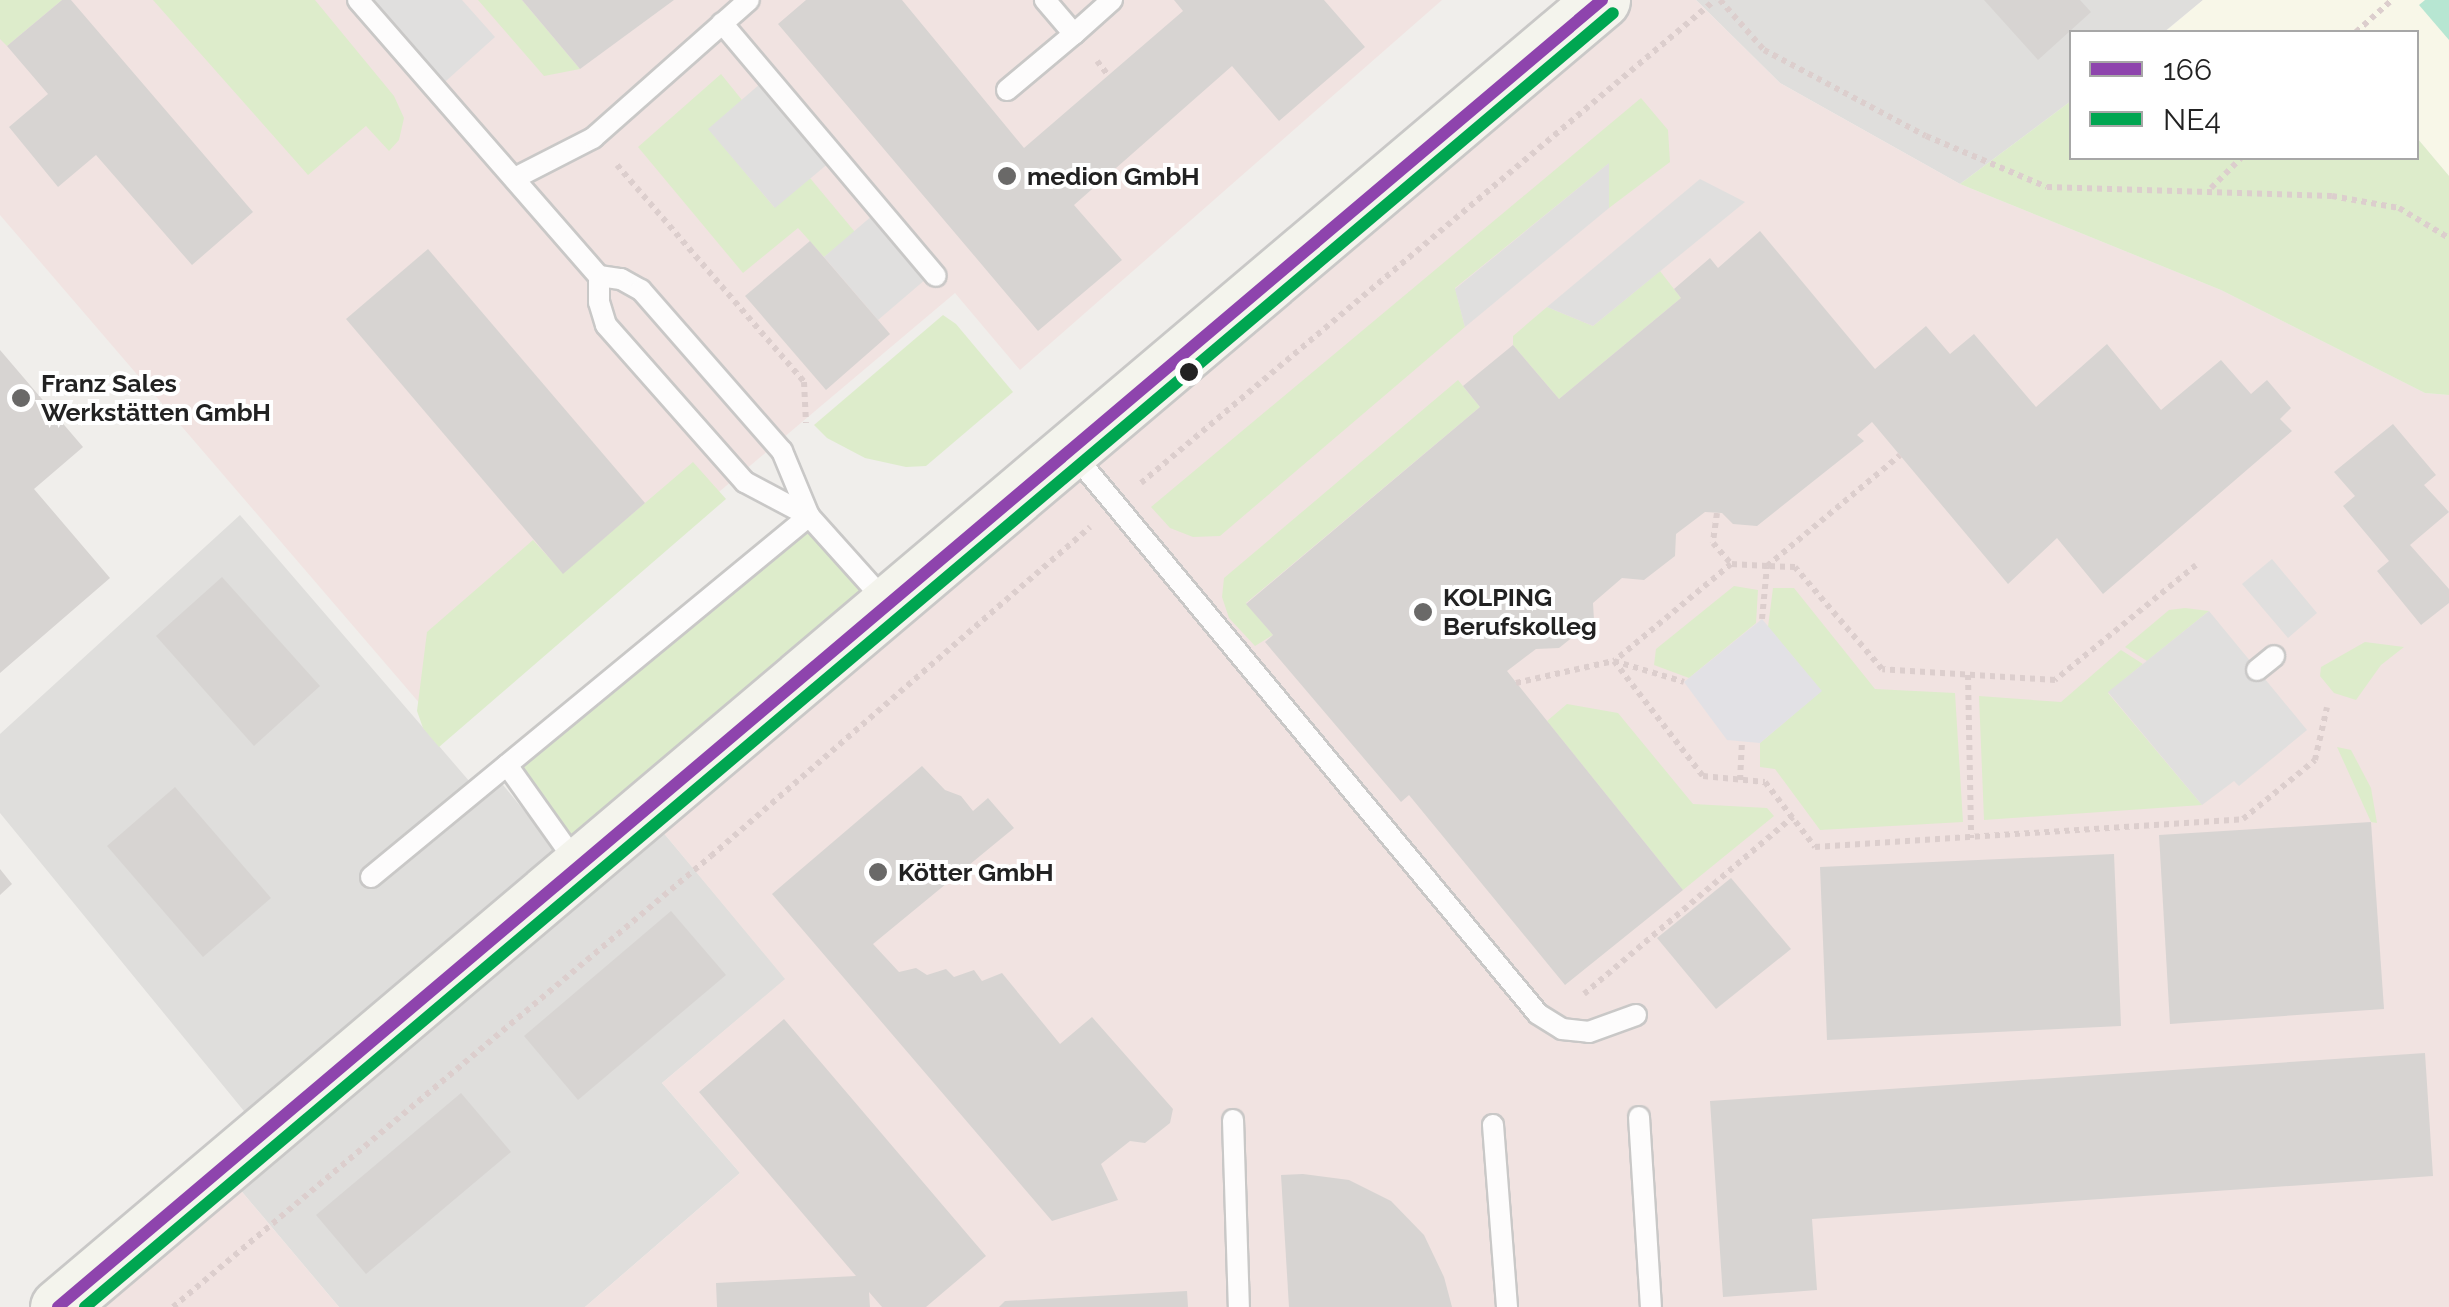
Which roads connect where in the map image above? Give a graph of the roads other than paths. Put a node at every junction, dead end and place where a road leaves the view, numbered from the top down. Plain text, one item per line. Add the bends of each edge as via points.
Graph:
1 (358, 0) edge
2 (750, 0) edge
3 (1045, 0) edge
4 (1112, 0) edge
5 (1602, 0) edge
6 (722, 23) junction
7 (1074, 34) junction
8 (1007, 90) dead end
9 (515, 178) junction
10 (599, 276) junction
11 (936, 276) dead end
12 (1070, 449) junction
13 (809, 516) junction
14 (888, 604) junction
15 (2274, 656) dead end
16 (2257, 670) dead end
17 (507, 765) junction
18 (580, 866) junction
19 (371, 877) dead end
20 (1636, 1015) dead end
21 (1639, 1117) dead end
22 (1233, 1120) dead end
23 (1493, 1125) dead end
24 (58, 1307) edge
25 (1239, 1307) edge
26 (1507, 1307) edge
27 (1651, 1307) edge

1 - 9 lane
2 - 6 lane
3 - 7 lane
4 - 7 lane
5 - 12 main road
6 - 9 lane via 593,138
6 - 11 lane
7 - 8 lane
9 - 10 lane
10 - 13 lane via 641,290 782,451
10 - 13 lane via 600,314 617,338 755,491
12 - 14 main road
12 - 20 lane via 1538,1014 1562,1029 1589,1032
13 - 14 lane
13 - 17 lane
14 - 18 main road
15 - 16 lane
17 - 18 lane
17 - 19 lane
18 - 24 main road
21 - 27 lane
22 - 25 lane
23 - 26 lane

